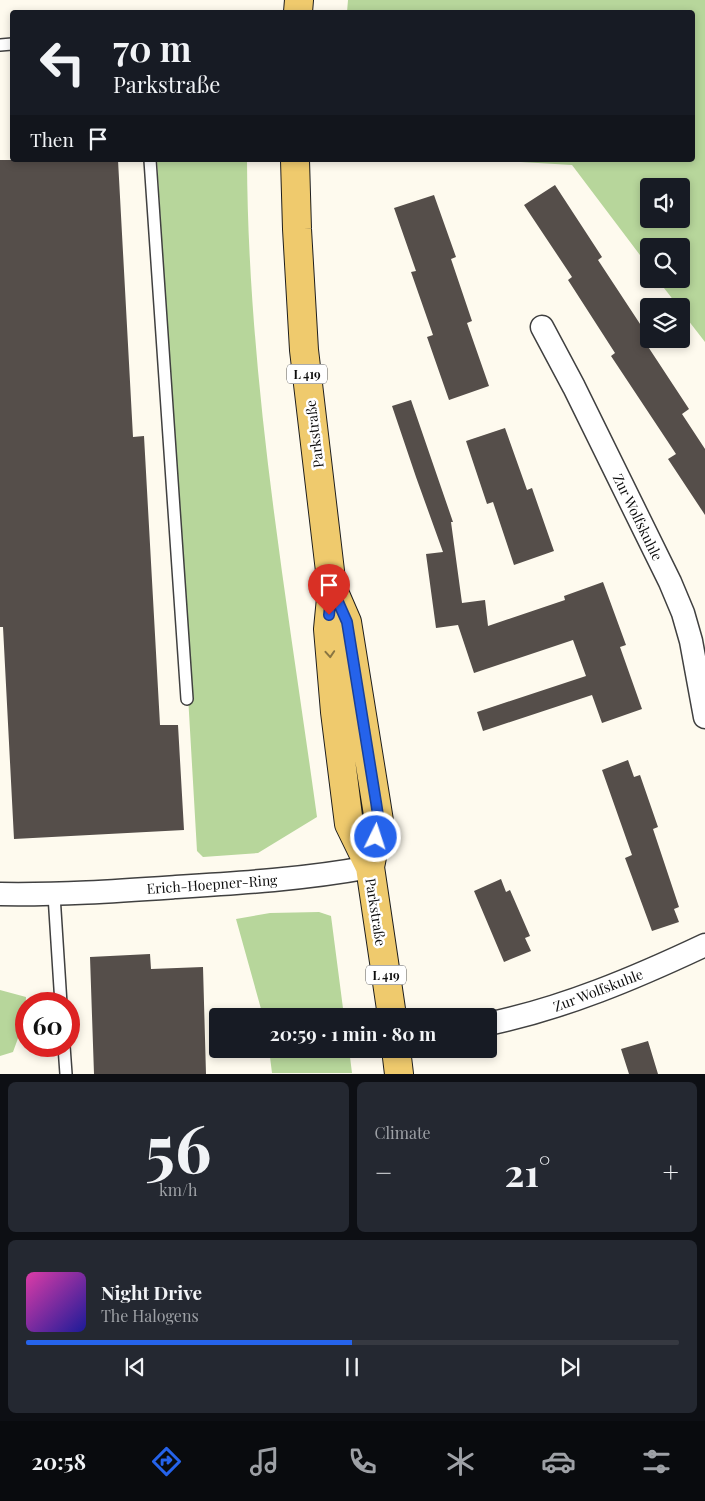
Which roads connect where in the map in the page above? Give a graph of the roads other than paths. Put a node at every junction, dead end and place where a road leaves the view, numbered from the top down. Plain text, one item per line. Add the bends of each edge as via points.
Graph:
1 (150, 162) edge
2 (295, 162) edge
3 (542, 327) dead end
4 (187, 699) dead end
5 (705, 717) edge
6 (370, 867) junction
7 (0, 894) edge
8 (54, 894) junction
9 (705, 945) edge
10 (60, 992) edge
11 (391, 1008) edge
12 (497, 1022) edge
13 (65, 1057) edge
14 (397, 1058) edge
15 (66, 1074) edge
16 (399, 1074) edge

1 - 4 lane
2 - 6 main road, Parkstraße / L 419 via 304,350 332,588 328,629 335,712 349,824
3 - 5 street, Zur Wolfskuhle via 574,386 683,613
6 - 8 street, Erich-Hoepner-Ring via 255,882
6 - 11 main road, Parkstraße / L 419
7 - 8 street, Erich-Hoepner-Ring
8 - 10 lane
9 - 12 street, Zur Wolfskuhle via 642,975 537,1013
13 - 15 lane
14 - 16 main road

